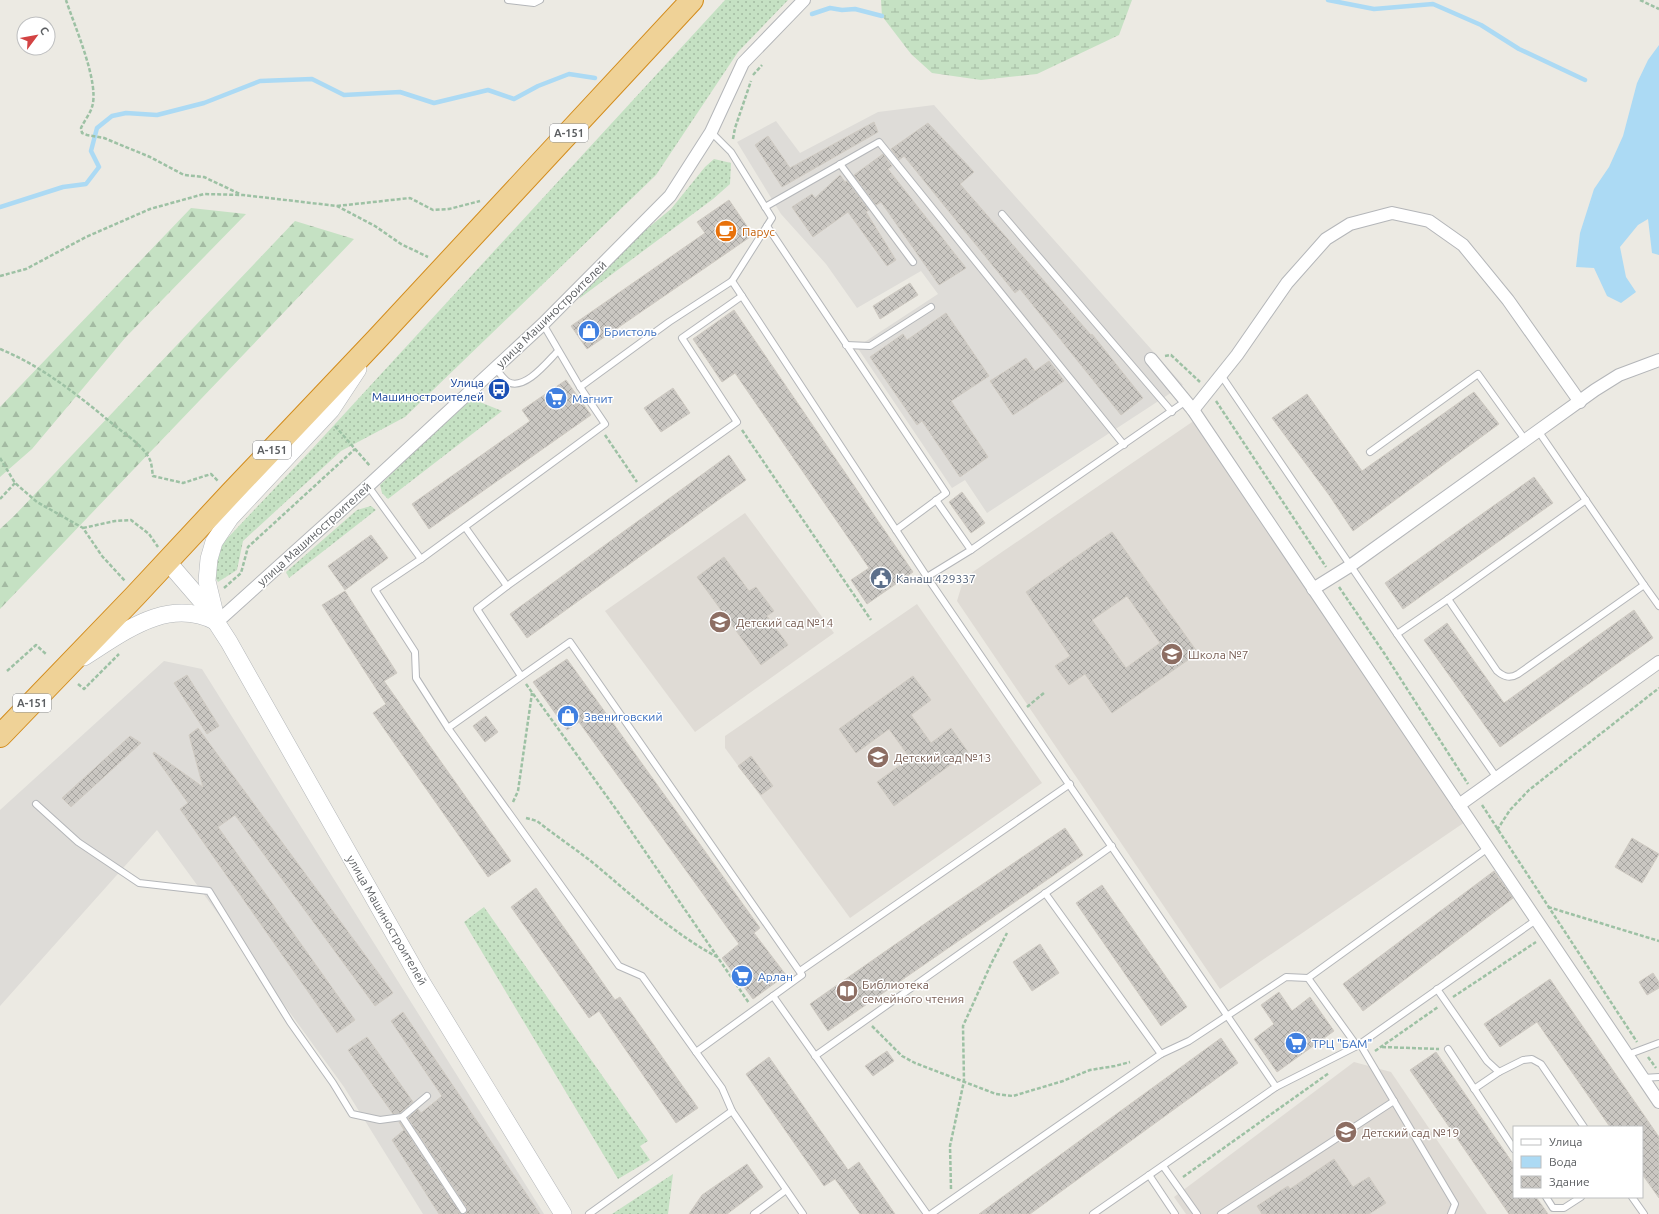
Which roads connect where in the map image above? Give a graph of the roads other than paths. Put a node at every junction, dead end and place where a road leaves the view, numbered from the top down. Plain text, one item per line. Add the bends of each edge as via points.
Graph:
1 (508, 0) edge
2 (540, 0) edge
3 (692, 0) edge
4 (804, 0) edge
5 (711, 132) junction
6 (840, 164) junction
7 (765, 207) junction
8 (1002, 214) dead end
9 (766, 226) junction
10 (913, 262) dead end
11 (732, 281) junction
12 (742, 296) junction
13 (931, 307) dead end
14 (543, 324) junction
15 (377, 340) junction
16 (846, 345) junction
17 (558, 351) junction
18 (1151, 359) road end
19 (1659, 360) edge
20 (495, 368) junction
21 (1221, 375) junction
22 (580, 387) junction
23 (1580, 402) junction
24 (1190, 406) junction
25 (1172, 412) junction
26 (1539, 432) junction
27 (1526, 441) junction
28 (1124, 445) junction
29 (1370, 452) dead end
30 (368, 486) junction
31 (936, 500) junction
32 (1586, 500) junction
33 (465, 527) junction
34 (896, 530) junction
35 (971, 550) junction
36 (421, 559) junction
37 (167, 561) junction
38 (1350, 566) junction
39 (927, 576) junction
40 (1644, 585) junction
41 (507, 586) junction
42 (1313, 590) junction
43 (1448, 599) junction
44 (1659, 606) edge
45 (217, 622) junction
46 (1397, 634) junction
47 (1659, 662) edge
48 (521, 676) junction
49 (71, 677) junction
50 (448, 728) junction
51 (0, 736) edge
52 (1497, 778) junction
53 (1070, 784) junction
54 (36, 804) dead end
55 (1459, 805) junction
56 (1112, 846) junction
57 (1488, 848) junction
58 (1045, 893) junction
59 (1536, 920) junction
60 (800, 971) junction
61 (1308, 978) junction
62 (1437, 989) junction
63 (773, 996) junction
64 (1227, 1015) junction
65 (1659, 1043) edge
66 (1358, 1045) junction
67 (1448, 1049) road end
68 (696, 1052) junction
69 (1161, 1054) junction
70 (1627, 1055) junction
71 (815, 1056) junction
72 (1499, 1072) junction
73 (1659, 1077) edge
74 (1643, 1078) junction
75 (1276, 1087) junction
76 (1474, 1089) junction
77 (427, 1096) dead end
78 (1394, 1101) junction
79 (1659, 1102) edge
80 (732, 1111) junction
81 (402, 1117) junction
82 (1583, 1126) edge
83 (1513, 1148) edge
84 (1163, 1166) junction
85 (1149, 1175) junction
86 (786, 1190) junction
87 (1547, 1198) edge
88 (1579, 1198) edge
89 (1633, 1198) edge
90 (462, 1210) dead end
91 (563, 1214) edge
92 (589, 1214) edge
93 (754, 1214) edge
94 (803, 1214) edge
95 (927, 1214) edge
96 (931, 1214) edge
97 (1093, 1214) edge
98 (1175, 1214) edge
99 (1197, 1214) edge
100 (1221, 1214) edge
101 (1451, 1214) edge
102 (1644, 1214) edge

1 - 2 lane via 534,3
3 - 15 highway, А-151
4 - 5 street, улица Машиностроителей via 743,63
5 - 7 lane via 731,152
5 - 14 street, улица Машиностроителей via 670,196
6 - 7 lane
6 - 10 lane
6 - 28 lane via 879,142
7 - 9 lane via 772,218
8 - 25 lane
9 - 11 lane
9 - 16 lane
11 - 12 lane
11 - 22 lane via 669,322
12 - 34 lane
12 - 41 lane via 682,338 737,422
13 - 16 lane via 870,346
14 - 17 lane
14 - 20 street, улица Машиностроителей
15 - 37 highway, А-151
15 - 45 main road via 331,410 230,518 214,542 208,559 207,581
16 - 31 lane via 946,493
17 - 20 lane via 523,383 513,384 507,381
17 - 22 lane
18 - 24 street
19 - 23 street via 1619,375
20 - 30 street, улица Машиностроителей
21 - 23 street via 1287,283 1326,239 1350,224 1392,213 1429,222 1463,245 1508,300
21 - 24 street via 1210,391
21 - 38 lane
22 - 33 lane via 605,424
23 - 26 street
24 - 25 lane
24 - 42 street
25 - 28 lane
26 - 27 street
26 - 32 lane
27 - 29 lane via 1478,374
27 - 38 street
28 - 35 lane
30 - 36 lane
30 - 45 street, улица Машиностроителей
31 - 34 lane
31 - 35 lane
32 - 40 lane
32 - 43 lane
33 - 36 lane
33 - 41 lane
34 - 39 lane
35 - 39 lane
36 - 50 lane via 375,590 415,652 416,678
37 - 45 main road, улица Машиностроителей
37 - 49 highway, А-151 via 135,596
38 - 42 street
38 - 46 lane
39 - 53 lane
40 - 43 lane via 1518,674 1508,677 1497,671
40 - 44 lane
41 - 48 lane via 477,609
42 - 55 street
43 - 46 lane
45 - 49 main road via 207,617 189,614 165,614 146,620
45 - 91 main road, улица Машиностроителей via 422,983
46 - 52 lane
47 - 52 street
48 - 50 lane
48 - 60 lane via 570,642
49 - 51 highway, А-151
50 - 68 lane via 619,966 642,976
52 - 55 street
53 - 56 lane
53 - 60 lane
54 - 81 lane via 78,842 139,883 209,891 290,1022 352,1114 380,1120
55 - 57 street
56 - 58 lane
56 - 64 lane
57 - 59 street
57 - 61 lane
58 - 69 lane
58 - 71 lane
59 - 62 lane
59 - 70 street
60 - 63 lane via 802,975
61 - 64 lane via 1286,977
61 - 66 lane
62 - 66 lane
62 - 72 lane via 1487,1061
63 - 68 lane
63 - 71 lane
64 - 69 lane via 1189,1041
64 - 75 lane
65 - 70 lane
66 - 75 lane
66 - 78 lane
67 - 76 lane
68 - 80 lane via 722,1088
69 - 96 lane
70 - 74 street
71 - 95 lane
72 - 76 lane
72 - 82 lane via 1523,1060 1532,1059 1541,1064
73 - 74 lane
74 - 79 street
75 - 84 lane
76 - 83 lane
77 - 81 lane
78 - 100 lane
78 - 101 lane via 1455,1204
80 - 86 lane
80 - 92 lane
81 - 90 lane
84 - 85 lane
84 - 99 lane
85 - 97 lane
85 - 98 lane
86 - 93 lane
86 - 94 lane
87 - 88 lane via 1553,1208 1564,1208
89 - 102 lane

